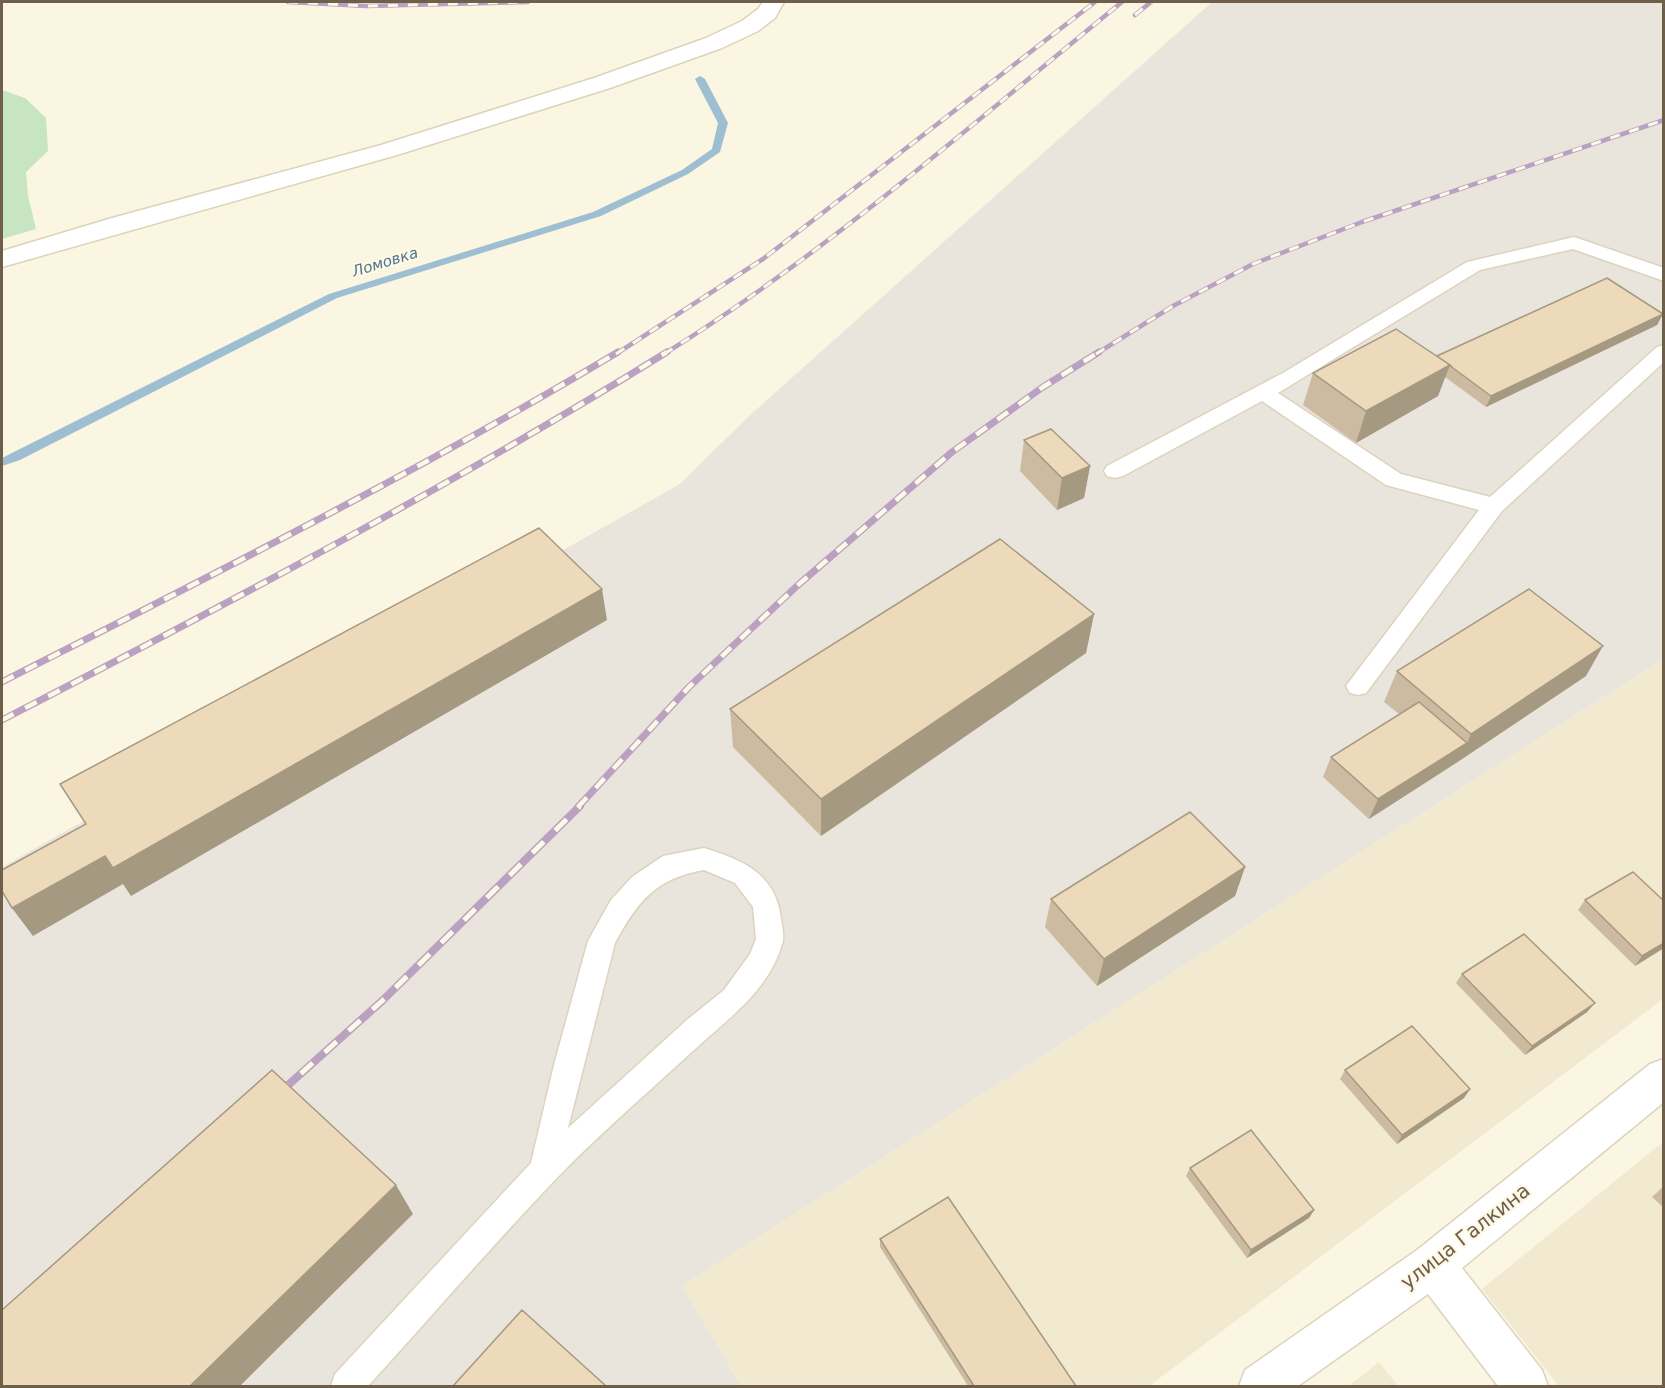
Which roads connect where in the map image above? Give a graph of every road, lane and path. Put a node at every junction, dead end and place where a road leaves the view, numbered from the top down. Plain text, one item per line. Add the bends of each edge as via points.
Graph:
1 (773, 2) edge
2 (2, 259) edge
3 (1664, 275) edge
4 (1664, 351) edge
5 (1263, 392) junction
6 (1115, 471) dead end
7 (1494, 506) junction
8 (1358, 686) dead end
9 (1664, 1077) edge
10 (544, 1170) junction
11 (1432, 1265) junction
12 (347, 1386) edge
13 (1261, 1386) edge
14 (1526, 1386) edge

1 - 2 street via 767,13 750,26 602,83 389,150
3 - 5 lane via 1574,243 1474,266
4 - 7 lane
5 - 6 lane
5 - 7 lane via 1394,480
7 - 8 lane
9 - 11 street, улица Галкина
10 - 10 lane via 734,999 760,962 770,939 766,903 744,875 704,859 672,864 641,885 620,908 599,950
10 - 12 lane
11 - 13 street, улица Галкина
11 - 14 street

